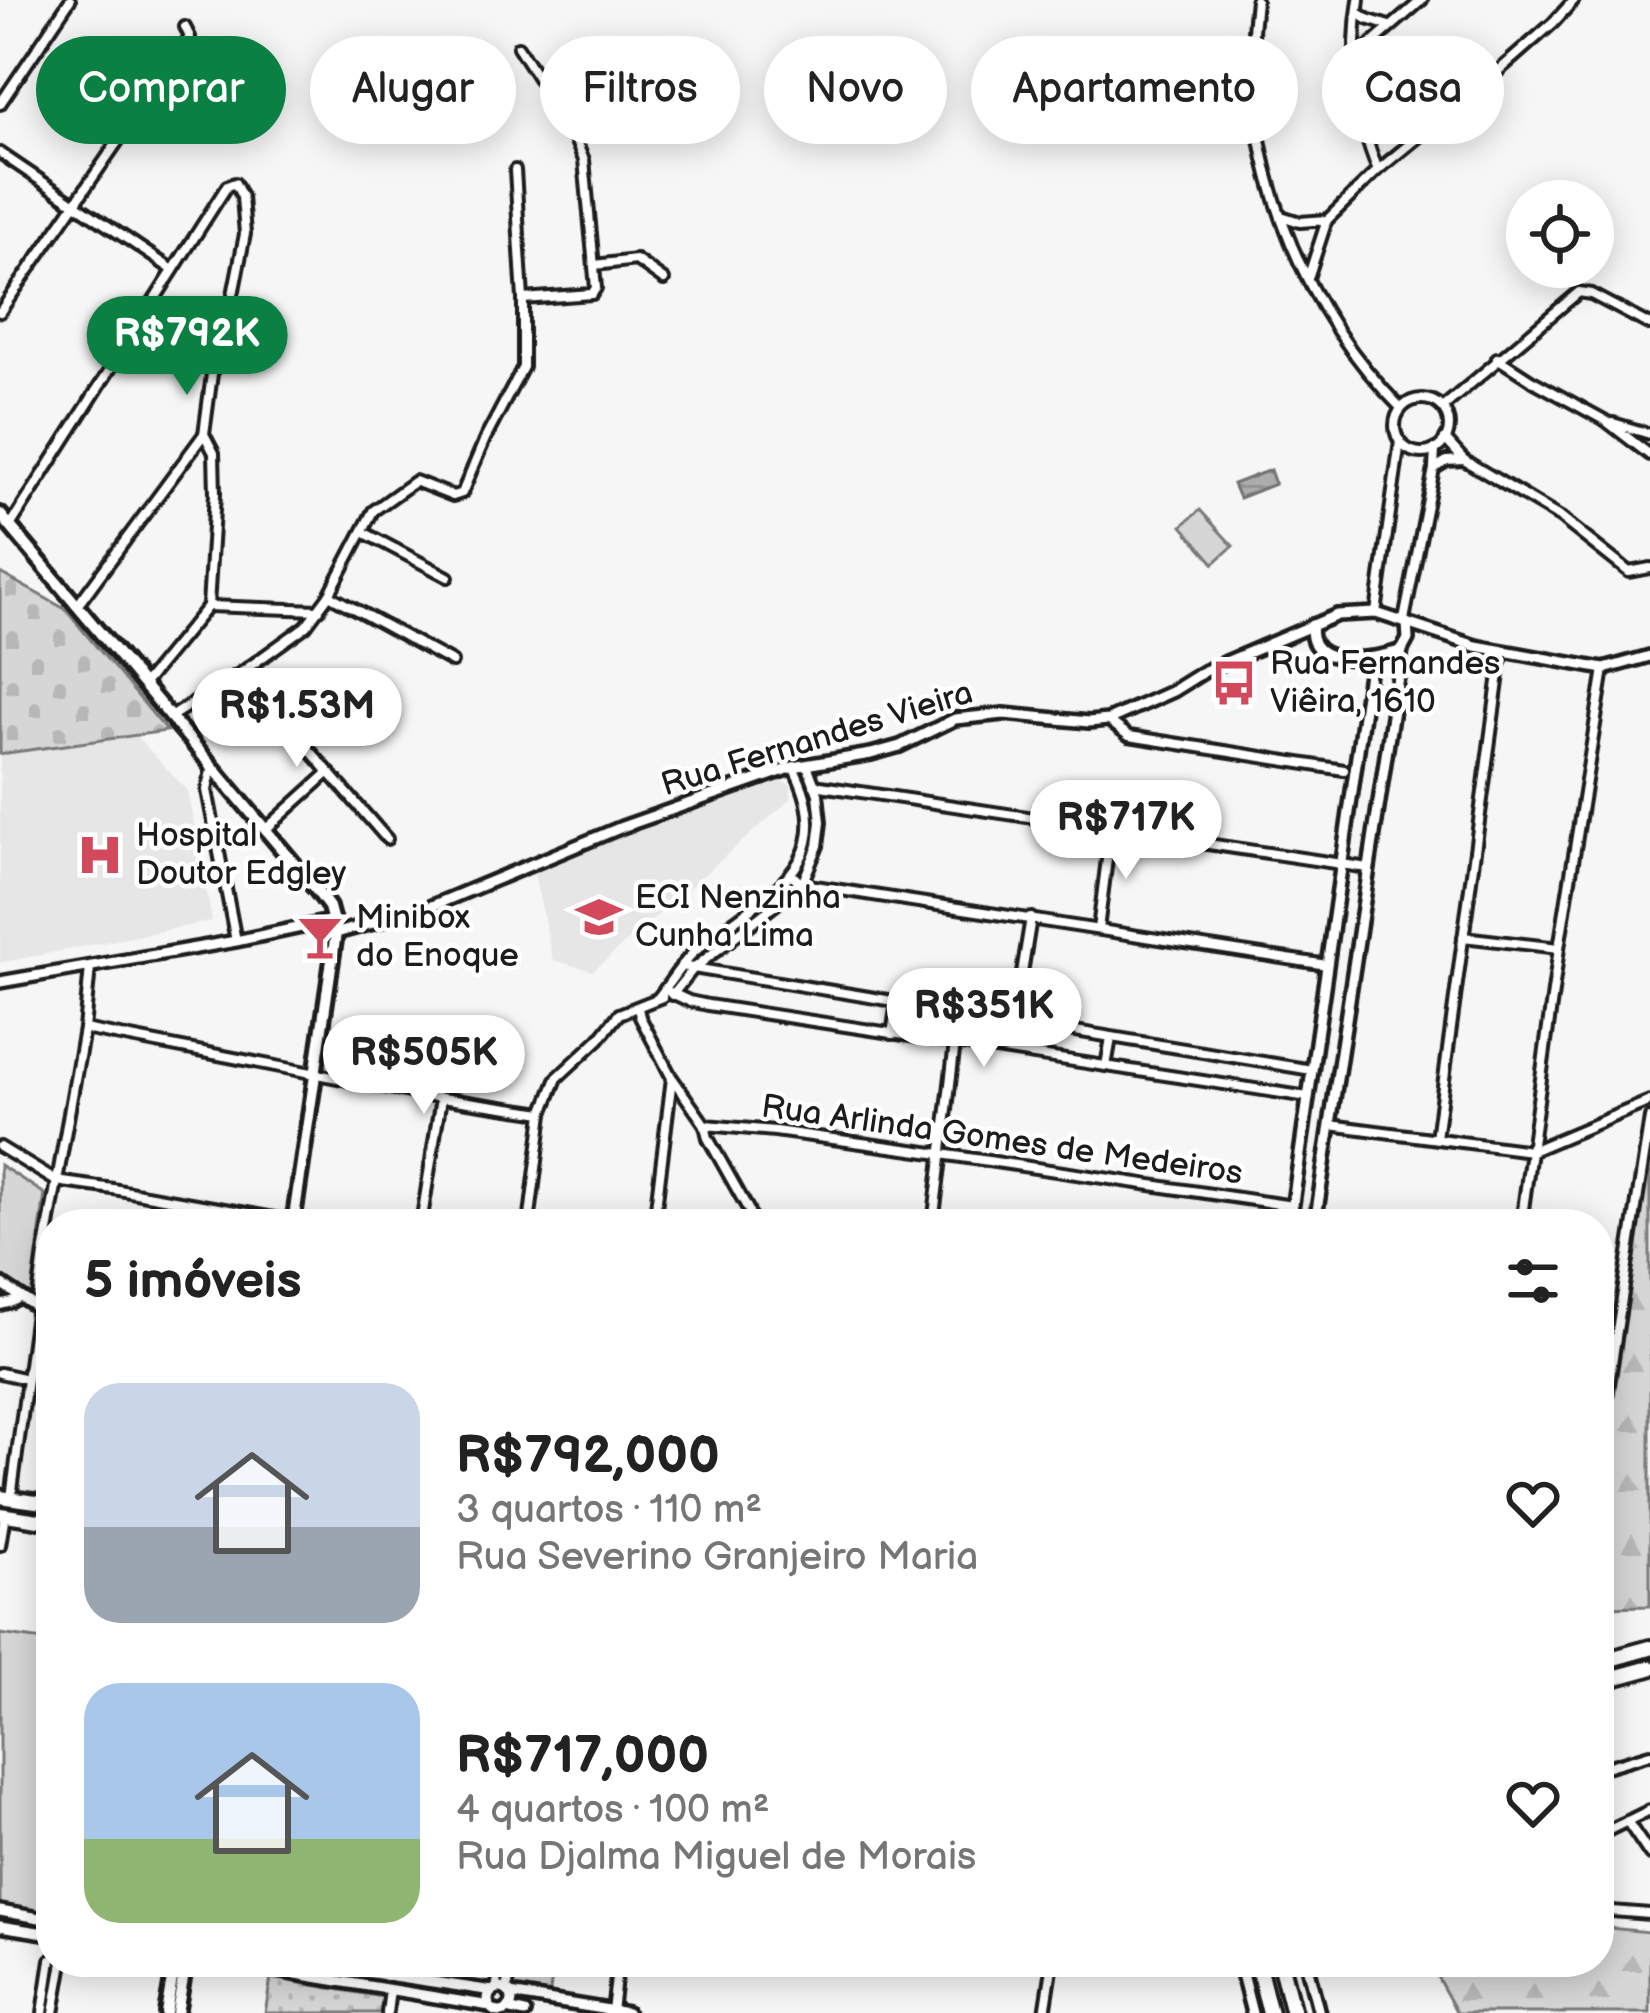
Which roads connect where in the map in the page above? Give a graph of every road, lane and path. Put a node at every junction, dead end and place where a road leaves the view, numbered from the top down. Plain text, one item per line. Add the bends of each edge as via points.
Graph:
1 (70, 0) edge
2 (1256, 0) edge
3 (1359, 0) edge
4 (1422, 0) edge
5 (1574, 0) edge
6 (1357, 12) junction
7 (1389, 26) junction
8 (185, 27) dead end
9 (1356, 36) edge
10 (1378, 36) edge
11 (518, 47) dead end
12 (0, 104) edge
13 (1370, 144) edge
14 (0, 153) edge
15 (515, 170) dead end
16 (1378, 170) junction
17 (74, 204) junction
18 (1279, 214) junction
19 (1327, 220) junction
20 (595, 265) junction
21 (173, 270) junction
22 (1308, 277) junction
23 (664, 280) dead end
24 (523, 299) junction
25 (0, 312) edge
26 (1650, 325) edge
27 (1497, 358) junction
28 (1402, 408) junction
29 (1442, 408) junction
30 (1606, 421) junction
31 (204, 434) junction
32 (1650, 434) edge
33 (1445, 439) junction
34 (1400, 441) junction
35 (1435, 449) junction
36 (1650, 455) edge
37 (1465, 460) junction
38 (1434, 469) junction
39 (4, 524) edge
40 (363, 532) junction
41 (1650, 568) edge
42 (448, 577) dead end
43 (329, 595) junction
44 (76, 606) junction
45 (208, 606) junction
46 (319, 610) junction
47 (1376, 613) junction
48 (1406, 622) junction
49 (1312, 625) junction
50 (1434, 633) junction
51 (1408, 639) junction
52 (1402, 650) junction
53 (1502, 652) junction
54 (1650, 656) edge
55 (1371, 659) junction
56 (452, 662) dead end
57 (1604, 669) junction
58 (242, 672) junction
59 (143, 685) junction
60 (170, 717) junction
61 (1108, 720) junction
62 (807, 763) junction
63 (212, 766) junction
64 (793, 767) junction
65 (1344, 770) dead end
66 (328, 772) junction
67 (814, 785) junction
68 (1112, 828) junction
69 (265, 830) junction
70 (386, 839) dead end
71 (800, 858) junction
72 (811, 862) junction
73 (1341, 863) junction
74 (1368, 868) junction
75 (792, 875) junction
76 (802, 884) junction
77 (1031, 918) junction
78 (335, 927) junction
79 (1098, 929) junction
80 (1463, 937) junction
81 (236, 940) junction
82 (1559, 948) junction
83 (1327, 965) junction
84 (681, 966) junction
85 (90, 967) junction
86 (694, 969) junction
87 (0, 982) edge
88 (665, 994) junction
89 (897, 1003) junction
90 (638, 1008) junction
91 (1321, 1009) junction
92 (1347, 1012) junction
93 (1014, 1022) junction
94 (84, 1029) junction
95 (892, 1034) junction
96 (1111, 1038) junction
97 (955, 1043) junction
98 (1106, 1066) junction
99 (1312, 1070) junction
100 (315, 1071) junction
101 (672, 1078) junction
102 (1308, 1096) junction
103 (441, 1098) junction
104 (1650, 1101) edge
105 (543, 1113) junction
106 (1650, 1118) edge
107 (705, 1125) junction
108 (1330, 1125) junction
109 (1436, 1138) junction
110 (0, 1147) edge
111 (1531, 1150) junction
112 (941, 1154) junction
113 (56, 1181) junction
114 (1293, 1206) junction
115 (52, 1209) edge
116 (228, 1209) edge
117 (297, 1209) edge
118 (423, 1209) edge
119 (531, 1209) edge
120 (655, 1209) edge
121 (748, 1209) edge
122 (935, 1209) edge
123 (1292, 1209) edge
124 (1317, 1209) edge
125 (1523, 1209) edge
126 (0, 1282) edge
127 (21, 1296) junction
128 (0, 1305) edge
129 (36, 1305) edge
130 (36, 1319) edge
131 (1614, 1330) edge
132 (0, 1373) edge
133 (27, 1379) junction
134 (6, 1497) edge
135 (36, 1502) edge
136 (2, 1515) edge
137 (36, 1520) edge
138 (0, 1545) edge
139 (1650, 1648) edge
140 (1614, 1658) edge
141 (1650, 1668) edge
142 (1614, 1678) edge
143 (1650, 1754) edge
144 (1614, 1765) edge
145 (1650, 1810) edge
146 (1627, 1821) junction
147 (1614, 1828) edge
148 (1650, 1855) edge
149 (0, 1911) edge
150 (1614, 1911) edge
151 (1650, 1914) edge
152 (36, 1917) edge
153 (0, 1926) edge
154 (36, 1932) edge
155 (48, 1977) edge
156 (60, 1977) edge
157 (172, 1977) edge
158 (183, 1977) edge
159 (313, 1977) edge
160 (394, 1977) edge
161 (501, 1977) edge
162 (507, 1977) edge
163 (616, 1977) edge
164 (1051, 1977) edge
165 (1243, 1977) edge
166 (1261, 1977) edge
167 (1284, 1977) edge
168 (1310, 1977) edge
169 (390, 1990) junction
170 (502, 1991) junction
171 (498, 2010) edge
172 (612, 2011) edge
173 (43, 2013) edge
174 (54, 2013) edge
175 (166, 2013) edge
176 (177, 2013) edge
177 (387, 2013) edge
178 (526, 2013) edge
179 (627, 2013) edge
180 (1045, 2013) edge
181 (1252, 2013) edge
182 (1270, 2013) edge
183 (1293, 2013) edge
184 (1319, 2013) edge

1 - 12 street
2 - 18 street via 1254,105
3 - 6 street
4 - 7 street
5 - 16 street
6 - 7 street
6 - 9 street
7 - 10 street
8 - 17 street via 190,37
11 - 20 street via 584,160
13 - 16 street
14 - 17 street
15 - 24 street
16 - 19 street
17 - 21 street
17 - 25 street
18 - 19 street
18 - 22 street
19 - 22 street
20 - 23 street via 636,260
20 - 24 street via 592,294
21 - 31 street via 235,183 245,234
21 - 39 street
22 - 28 street via 1351,350
24 - 40 street via 523,367 462,493 416,481 373,511
26 - 27 street via 1579,292
27 - 29 street
27 - 30 street
28 - 29 street via 1427,399
28 - 34 street
29 - 33 street
30 - 32 street
30 - 36 street
31 - 44 street
31 - 45 street via 214,453 215,494
33 - 35 street
33 - 37 street
34 - 35 street via 1420,453
34 - 47 street
35 - 38 street
37 - 38 street
37 - 41 street via 1561,518 1629,572
38 - 48 street
39 - 44 main road
40 - 42 street
40 - 43 street
43 - 46 street
43 - 56 street
44 - 59 main road
45 - 46 street
45 - 59 street
46 - 58 street
47 - 48 street
47 - 49 street, Rua Fernandes Vieira via 1336,614
48 - 50 street
48 - 51 street
49 - 55 street via 1318,650
49 - 61 street, Rua Fernandes Vieira
50 - 51 street
50 - 53 street
51 - 52 street
52 - 55 street
52 - 74 street
53 - 57 street
53 - 80 street
54 - 57 street
55 - 73 street
57 - 82 street
58 - 60 street
58 - 66 street
59 - 60 main road
60 - 63 main road
61 - 62 street, Rua Fernandes Vieira via 967,717 900,746
61 - 65 street via 1129,736
62 - 64 street, Rua Fernandes Vieira
62 - 67 street
63 - 69 main road
63 - 81 street via 207,790
64 - 71 street via 809,819
64 - 78 street, Rua Fernandes Vieira via 422,910
66 - 69 street
66 - 70 street
67 - 68 street
67 - 72 street via 821,821
68 - 73 street
68 - 79 street
69 - 78 main road via 324,900
71 - 72 street
71 - 75 street
72 - 76 street
73 - 74 street
73 - 83 street
74 - 92 street
75 - 76 street
75 - 84 street
76 - 77 street
76 - 86 street
77 - 79 street
77 - 93 street
78 - 81 street, Rua Fernandes Vieira
78 - 100 main road
79 - 83 street
80 - 82 street
80 - 109 street
81 - 85 street, Rua Fernandes Vieira
82 - 111 street
83 - 91 street
84 - 86 street
84 - 88 street
85 - 87 street, Rua Fernandes Vieira
85 - 94 street
86 - 88 street
86 - 89 street
88 - 90 street
88 - 95 street
89 - 93 street
89 - 95 street
90 - 101 street
90 - 105 street via 619,1014 566,1067
91 - 92 street
91 - 99 street
92 - 108 street
93 - 96 street
94 - 100 street
94 - 113 street
95 - 97 street
96 - 98 street
96 - 99 street
97 - 98 street
97 - 112 street
98 - 102 street
99 - 102 street
100 - 103 street
100 - 117 main road
101 - 107 street
101 - 120 street
102 - 114 street
103 - 105 street
103 - 118 street
104 - 111 street
105 - 119 street
106 - 131 street
107 - 112 street, Rua Arlinda Gomes de Medeiros
107 - 121 street
108 - 109 street
108 - 124 street
109 - 111 street
110 - 113 street
111 - 125 street
112 - 114 street, Rua Arlinda Gomes de Medeiros
112 - 122 street
113 - 115 street
113 - 116 street
114 - 123 street
126 - 127 street
127 - 128 street
127 - 129 street
130 - 133 street
132 - 133 street
133 - 134 street
134 - 135 main road
136 - 137 main road
136 - 138 street
139 - 140 highway
141 - 142 highway
143 - 144 street
145 - 146 street
146 - 147 street
146 - 148 street
149 - 152 street
150 - 151 street
153 - 154 street
155 - 173 street
156 - 174 street
157 - 175 main road
158 - 176 main road
159 - 169 street
160 - 170 street
161 - 170 street
162 - 170 street
163 - 172 street
164 - 180 street
165 - 181 street
166 - 182 highway
167 - 183 highway
168 - 184 street
169 - 171 street
169 - 177 street
170 - 171 street via 489,1996
170 - 171 street via 512,2000
170 - 172 street
171 - 178 street
172 - 179 street

